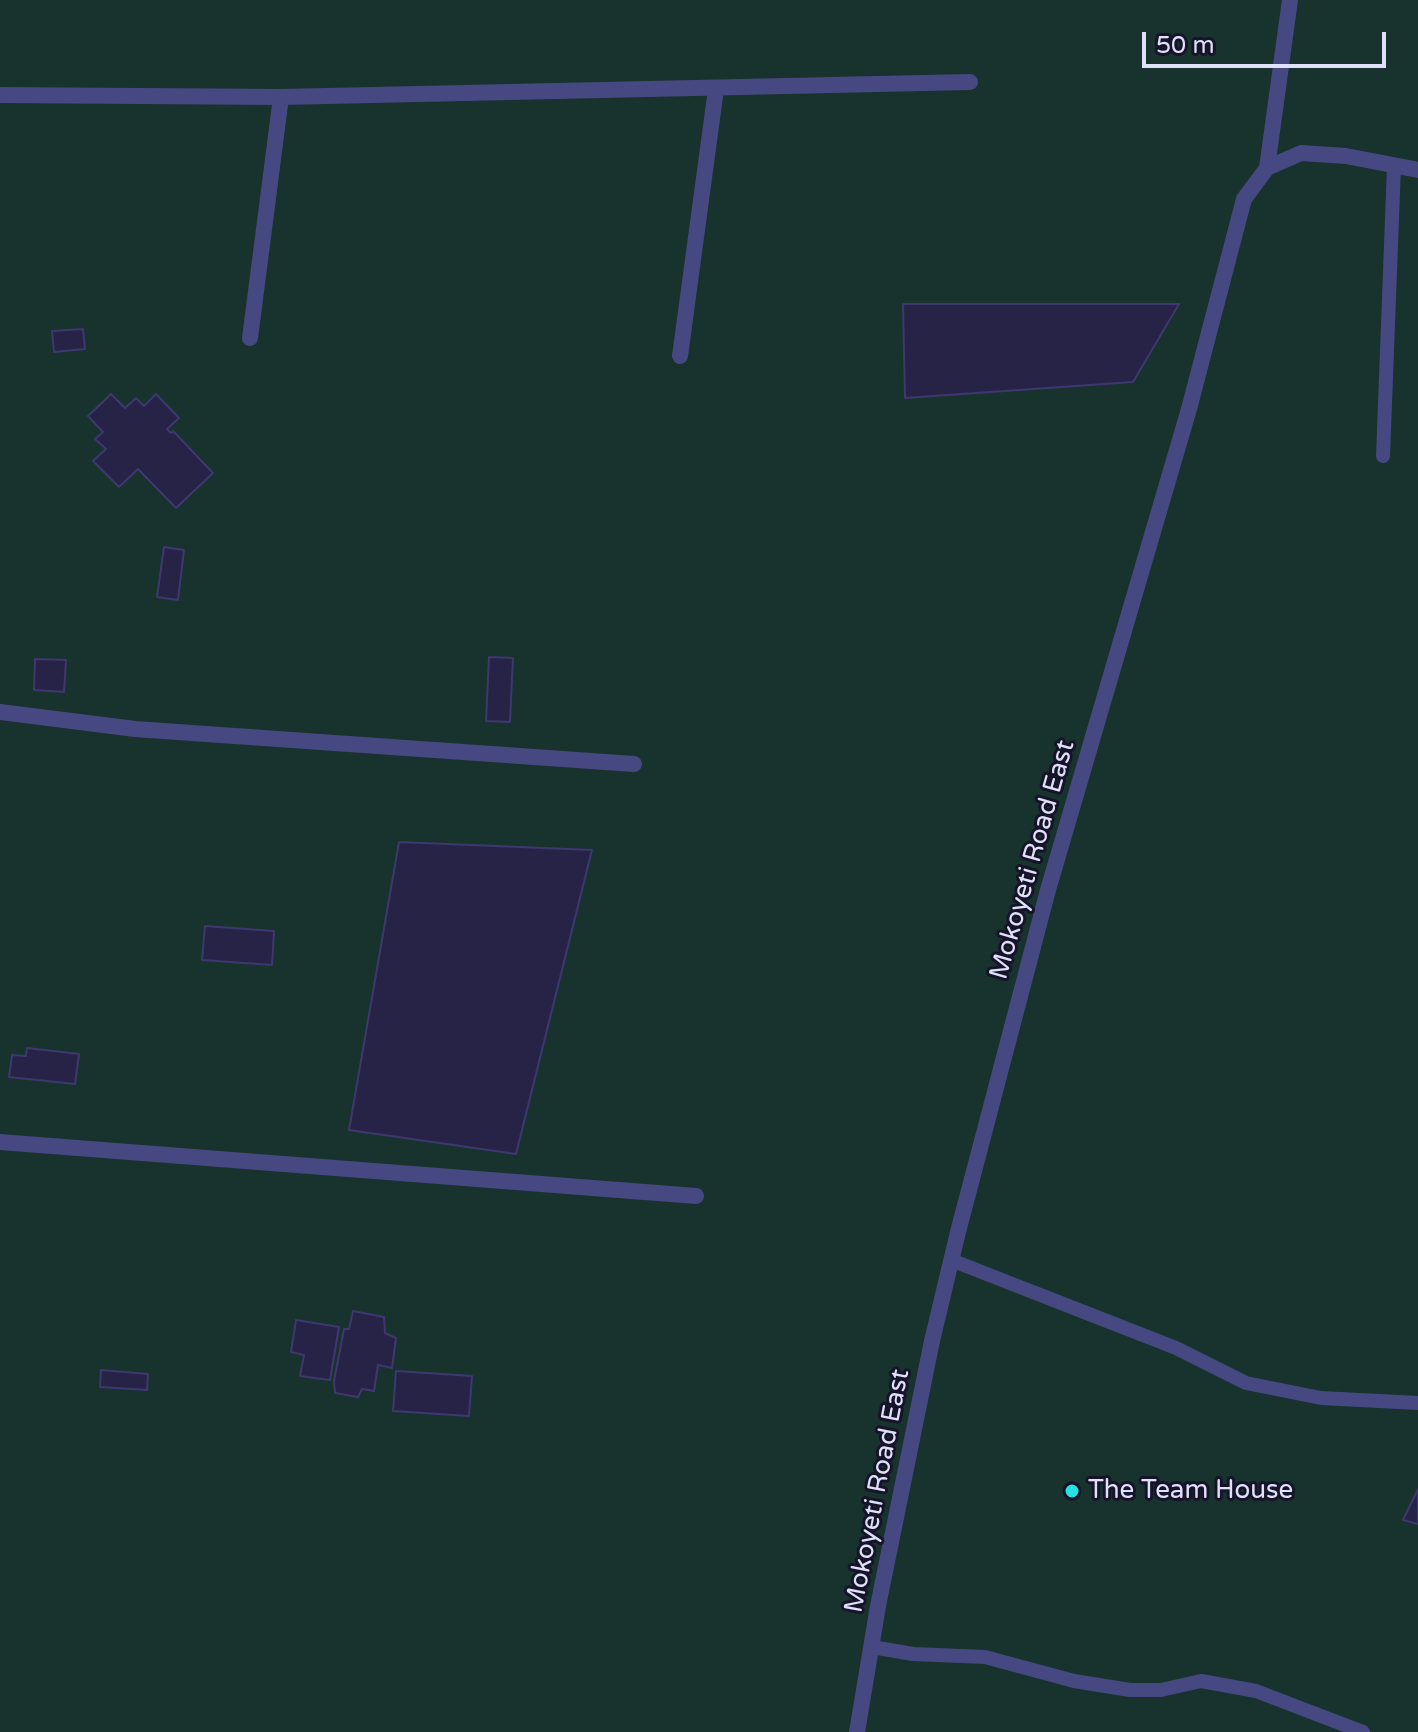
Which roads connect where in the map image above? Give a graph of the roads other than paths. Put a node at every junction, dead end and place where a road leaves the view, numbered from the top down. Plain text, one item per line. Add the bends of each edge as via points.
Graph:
1 (1290, 0) edge
2 (970, 82) dead end
3 (716, 89) junction
4 (0, 95) edge
5 (281, 97) junction
6 (1394, 166) junction
7 (1267, 168) junction
8 (1418, 170) edge
9 (250, 338) dead end
10 (680, 356) dead end
11 (1383, 456) dead end
12 (0, 712) edge
13 (634, 764) dead end
14 (0, 1142) edge
15 (696, 1196) dead end
16 (951, 1260) junction
17 (1418, 1403) edge
18 (872, 1647) junction
19 (857, 1732) edge
20 (1363, 1732) edge

1 - 7 street
2 - 3 street
3 - 5 street
3 - 10 street
4 - 5 street
5 - 9 street
6 - 7 street via 1301,153
6 - 8 street
6 - 11 lane
7 - 16 street, Mokoyeti Road East via 1244,199 1189,409 1048,890
12 - 13 street via 135,729
14 - 15 street
16 - 17 lane via 1176,1348 1246,1383 1321,1398
16 - 18 street, Mokoyeti Road East
18 - 19 street, Mokoyeti Road East
18 - 20 lane via 985,1657 1130,1690 1201,1681 1256,1691

